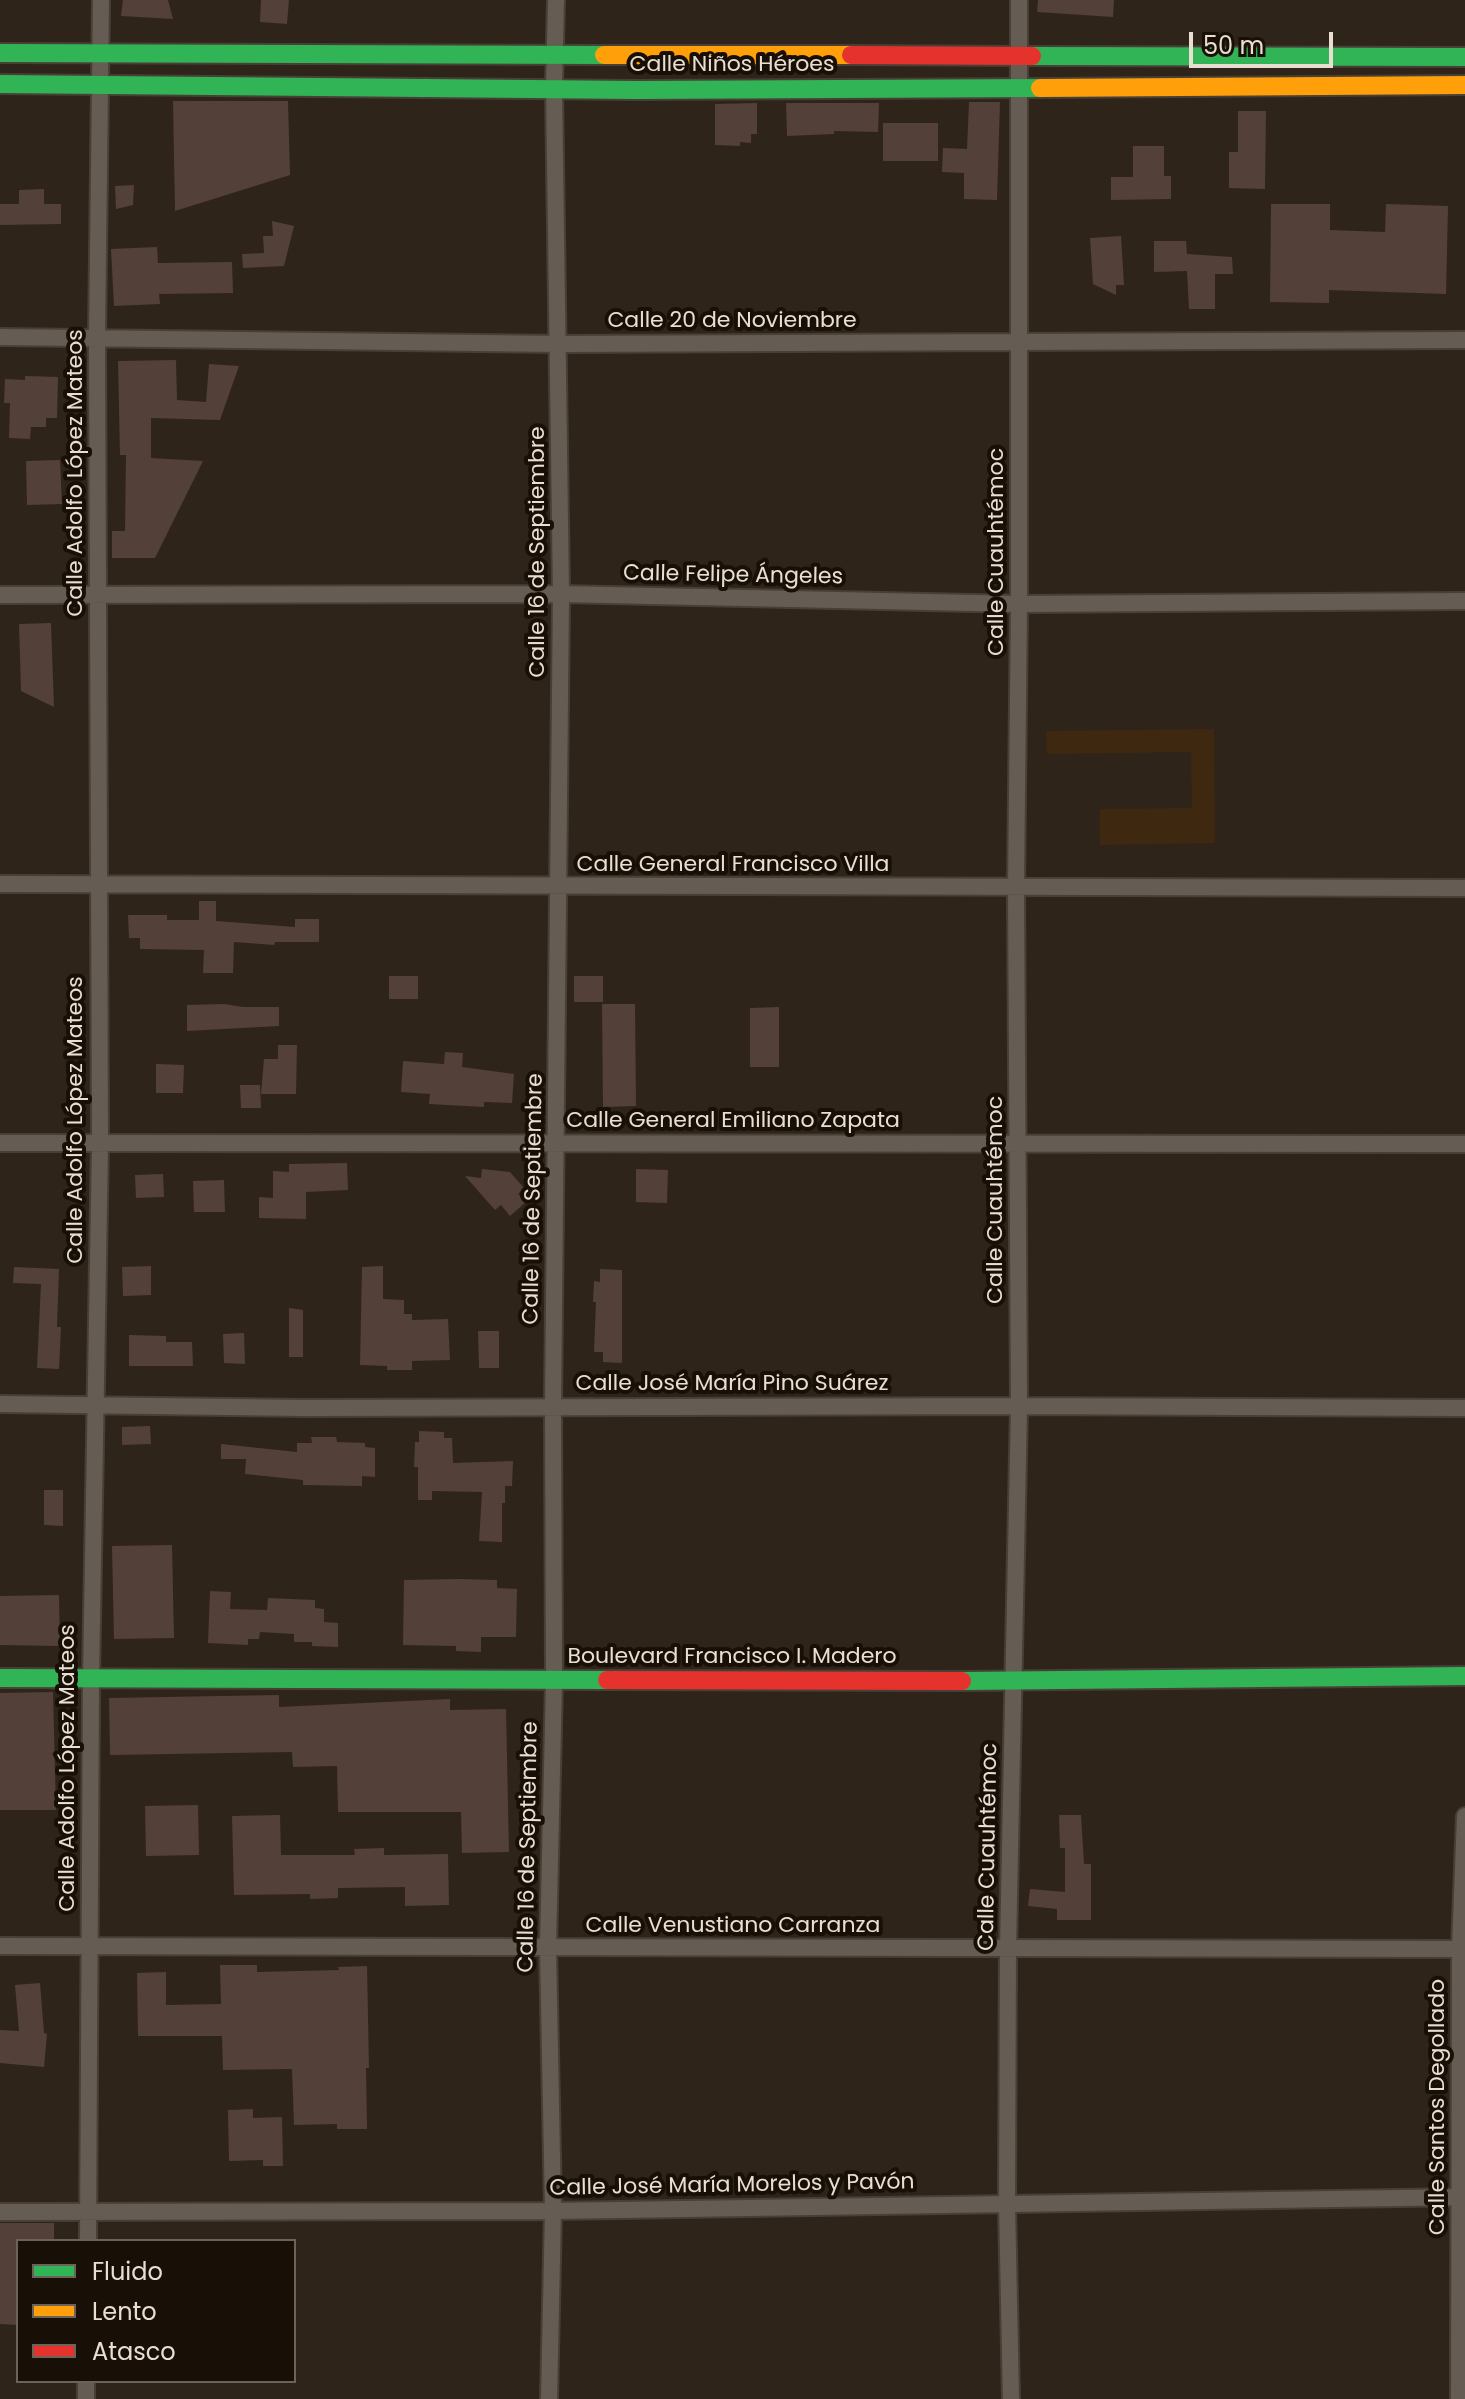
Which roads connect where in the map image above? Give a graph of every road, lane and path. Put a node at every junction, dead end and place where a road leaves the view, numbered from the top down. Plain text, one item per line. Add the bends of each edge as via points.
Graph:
1 (101, 0) edge
2 (556, 0) edge
3 (1019, 0) edge
4 (101, 52) junction
5 (0, 53) edge
6 (555, 56) junction
7 (1020, 56) junction
8 (1465, 57) edge
9 (0, 84) edge
10 (101, 85) junction
11 (1465, 85) edge
12 (554, 88) junction
13 (1019, 88) junction
14 (0, 337) edge
15 (97, 337) junction
16 (1465, 340) edge
17 (1018, 342) junction
18 (559, 344) junction
19 (561, 594) junction
20 (0, 595) edge
21 (99, 595) junction
22 (1465, 601) edge
23 (1019, 604) junction
24 (99, 883) junction
25 (0, 884) edge
26 (560, 887) junction
27 (1016, 888) junction
28 (1465, 888) edge
29 (0, 1143) edge
30 (100, 1143) junction
31 (557, 1143) junction
32 (1019, 1143) junction
33 (1465, 1144) edge
34 (0, 1404) edge
35 (94, 1404) junction
36 (553, 1406) junction
37 (1019, 1406) junction
38 (1465, 1408) edge
39 (1465, 1676) edge
40 (0, 1678) edge
41 (91, 1678) junction
42 (554, 1681) junction
43 (1015, 1681) junction
44 (1465, 1816) edge
45 (0, 1946) edge
46 (89, 1946) junction
47 (548, 1947) junction
48 (1008, 1948) junction
49 (1462, 1949) edge
50 (1462, 2197) edge
51 (1007, 2204) junction
52 (553, 2211) junction
53 (0, 2212) edge
54 (89, 2213) junction
55 (88, 2239) edge
56 (549, 2399) edge
57 (1011, 2399) edge
58 (1459, 2399) edge

1 - 4 street, Calle Adolfo López Mateos
2 - 6 street, Calle 16 de Septiembre
3 - 7 street, Calle Cuauhtémoc
4 - 5 street, Calle Niños Héroes
4 - 6 street, Calle Niños Héroes
4 - 10 street, Calle Adolfo López Mateos
6 - 7 street, Calle Niños Héroes
6 - 12 street, Calle 16 de Septiembre
7 - 8 street, Calle Niños Héroes
7 - 13 street, Calle Cuauhtémoc
9 - 10 street, Calle Niños Héroes
10 - 12 street, Calle Niños Héroes
10 - 15 street, Calle Adolfo López Mateos
11 - 13 street, Calle Niños Héroes
12 - 13 street, Calle Niños Héroes
12 - 18 street, Calle 16 de Septiembre
13 - 17 street, Calle Cuauhtémoc
14 - 15 street, Calle 20 de Noviembre
15 - 18 street, Calle 20 de Noviembre
15 - 21 street, Calle Adolfo López Mateos
16 - 17 street, Calle 20 de Noviembre
17 - 18 street, Calle 20 de Noviembre
17 - 23 street, Calle Cuauhtémoc
18 - 19 street, Calle 16 de Septiembre
19 - 21 street, Calle Felipe Ángeles
19 - 23 street, Calle Felipe Ángeles
19 - 26 street, Calle 16 de Septiembre
20 - 21 street, Calle Felipe Ángeles
21 - 24 street, Calle Adolfo López Mateos
22 - 23 street, Calle Felipe Ángeles
23 - 27 street, Calle Cuauhtémoc
24 - 25 street, Calle General Francisco Villa
24 - 26 street, Calle General Francisco Villa
24 - 30 street, Calle Adolfo López Mateos
26 - 27 street, Calle General Francisco Villa
26 - 31 street, Calle 16 de Septiembre
27 - 28 street, Calle General Francisco Villa
27 - 32 street, Calle Cuauhtémoc
29 - 30 street, Calle General Emiliano Zapata
30 - 31 street, Calle General Emiliano Zapata
30 - 35 street, Calle Adolfo López Mateos
31 - 32 street, Calle General Emiliano Zapata
31 - 36 street, Calle 16 de Septiembre
32 - 33 street, Calle General Emiliano Zapata
32 - 37 street, Calle Cuauhtémoc
34 - 35 street, Calle José María Pino Suárez
35 - 36 street, Calle José María Pino Suárez
35 - 41 street, Calle Adolfo López Mateos
36 - 37 street, Calle José María Pino Suárez
36 - 42 street, Calle 16 de Septiembre
37 - 38 street, Calle José María Pino Suárez
37 - 43 street, Calle Cuauhtémoc
39 - 43 street, Boulevard Francisco I. Madero
40 - 41 street, Boulevard Francisco I. Madero
41 - 42 street, Boulevard Francisco I. Madero
41 - 46 street, Calle Adolfo López Mateos
42 - 43 street, Boulevard Francisco I. Madero
42 - 47 street, Calle 16 de Septiembre
43 - 48 street, Calle Cuauhtémoc
44 - 49 street, Calle Santos Degollado
45 - 46 street, Calle Venustiano Carranza
46 - 47 street, Calle Venustiano Carranza
46 - 54 street, Calle Adolfo López Mateos
47 - 48 street, Calle Venustiano Carranza
47 - 52 street, Calle 16 de Septiembre
48 - 49 street, Calle Venustiano Carranza
48 - 51 street, Calle Cuauhtémoc
49 - 50 street, Calle Santos Degollado
50 - 51 street, Calle José María Morelos y Pavón
50 - 58 street, Calle Santos Degollado
51 - 52 street, Calle José María Morelos y Pavón
51 - 57 street, Calle Cuauhtémoc
52 - 54 street, Calle José María Morelos y Pavón
52 - 56 street, Calle 16 de Septiembre
53 - 54 street, Calle José María Morelos y Pavón
54 - 55 street, Calle Adolfo López Mateos

